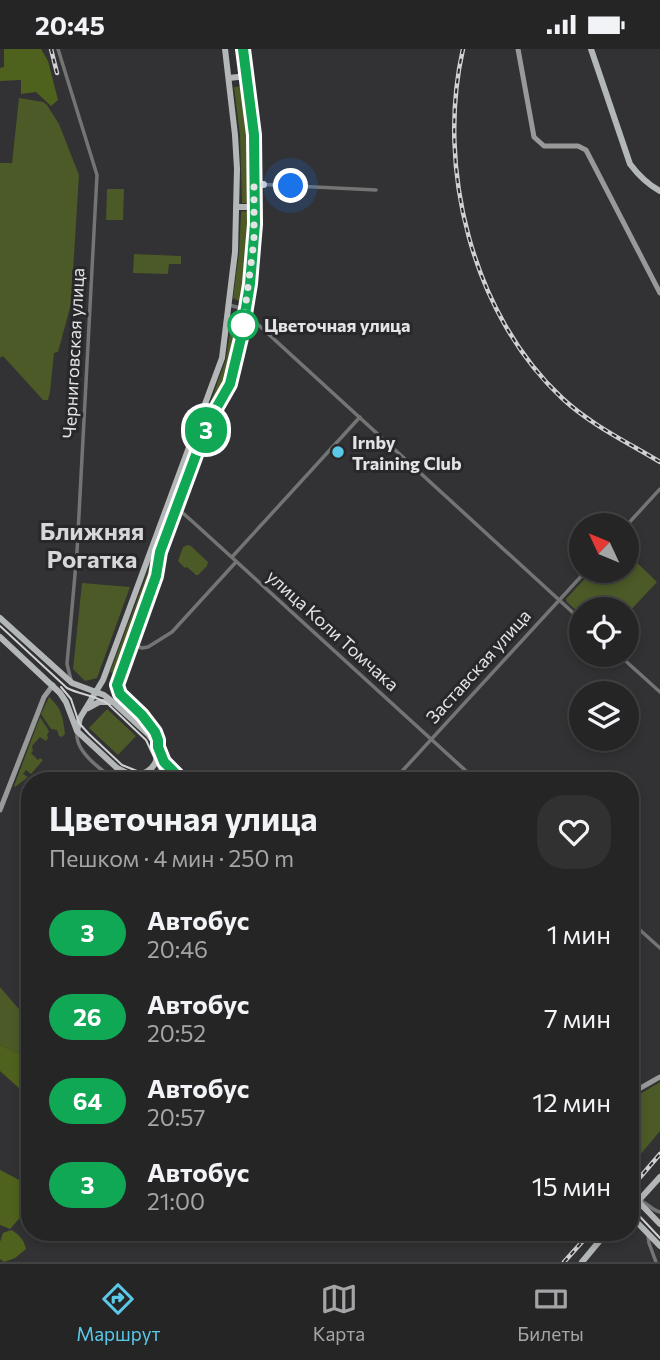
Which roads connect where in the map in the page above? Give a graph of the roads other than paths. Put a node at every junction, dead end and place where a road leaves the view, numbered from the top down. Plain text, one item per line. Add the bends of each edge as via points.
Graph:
1 (58, 49) edge
2 (225, 49) edge
3 (243, 49) edge
4 (518, 49) edge
5 (591, 49) edge
6 (247, 76) junction
7 (229, 78) junction
8 (254, 184) junction
9 (376, 190) dead end
10 (660, 191) edge
11 (236, 207) junction
12 (255, 207) junction
13 (660, 293) edge
14 (229, 305) junction
15 (245, 313) junction
16 (360, 417) junction
17 (660, 489) edge
18 (169, 505) junction
19 (177, 508) junction
20 (638, 513) edge
21 (232, 557) junction
22 (237, 562) junction
23 (574, 583) edge
24 (558, 599) junction
25 (569, 609) edge
26 (0, 618) edge
27 (0, 637) edge
28 (131, 644) junction
29 (66, 664) junction
30 (632, 667) edge
31 (57, 670) junction
32 (72, 683) junction
33 (53, 685) junction
34 (96, 692) junction
35 (660, 692) edge
36 (117, 706) junction
37 (84, 711) junction
38 (77, 731) junction
39 (431, 739) junction
40 (158, 747) junction
41 (106, 772) edge
42 (126, 772) edge
43 (147, 772) edge
44 (174, 772) edge
45 (401, 772) edge
46 (467, 772) edge
47 (0, 810) edge
48 (639, 929) edge
49 (660, 948) edge
50 (660, 1077) edge
51 (639, 1089) edge
52 (660, 1175) edge
53 (639, 1200) edge
54 (639, 1200) edge
55 (639, 1201) edge
56 (660, 1212) edge
57 (639, 1222) edge
58 (660, 1224) edge
59 (648, 1233) junction
60 (601, 1241) edge
61 (660, 1246) edge
62 (583, 1262) edge
63 (656, 1262) edge

1 - 29 street, Черниговская улица via 97,175 77,552
2 - 7 main road
3 - 6 main road
4 - 13 street via 534,137 544,146 578,146 586,151
5 - 10 main road via 630,164
6 - 7 main road
6 - 8 main road
7 - 11 main road via 236,135
8 - 9 street
8 - 12 main road
11 - 12 main road
11 - 14 main road
12 - 15 main road
14 - 15 street
14 - 18 main road via 222,358
15 - 16 street
15 - 19 main road via 230,384 207,426
16 - 21 street
16 - 24 street
17 - 20 street
18 - 19 street, улица Коли Томчака
18 - 34 main road
19 - 21 street, улица Коли Томчака
19 - 28 main road
21 - 22 street, улица Коли Томчака
22 - 28 street via 172,632 148,647
22 - 39 street, улица Коли Томчака
23 - 24 street, Заставская улица
24 - 25 street
24 - 39 street, Заставская улица
26 - 31 main road
27 - 33 main road
28 - 40 main road via 118,690 151,727
29 - 31 street
29 - 32 street, Черниговская улица
30 - 35 street
31 - 32 main road
32 - 34 main road
33 - 38 main road via 66,702
33 - 47 street
34 - 36 main road
34 - 37 main road
36 - 37 main road via 103,701
36 - 40 main road
37 - 38 main road
38 - 41 street via 82,751
38 - 42 main road
39 - 45 street, Заставская улица
39 - 46 street, улица Коли Томчака
40 - 43 main road via 157,760
40 - 44 main road
48 - 49 street
50 - 51 street
52 - 53 main road, bridge
54 - 56 street
55 - 58 main road
57 - 59 main road
59 - 61 main road
59 - 63 street
60 - 62 main road

